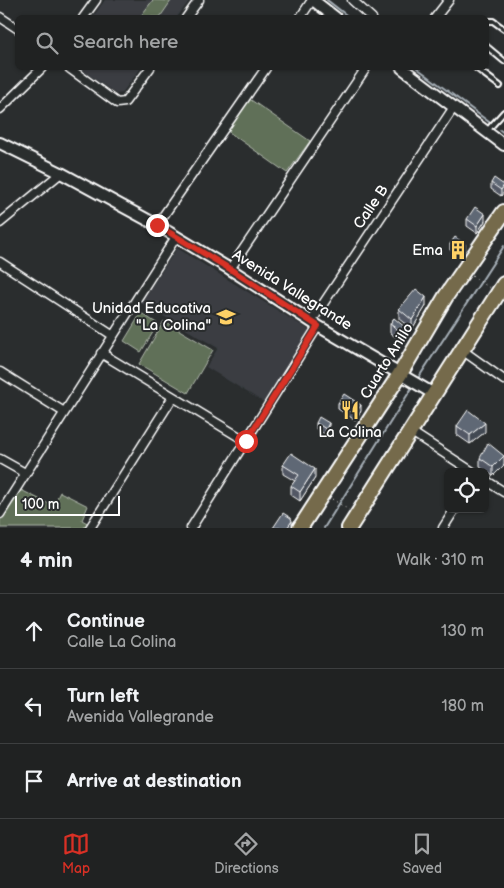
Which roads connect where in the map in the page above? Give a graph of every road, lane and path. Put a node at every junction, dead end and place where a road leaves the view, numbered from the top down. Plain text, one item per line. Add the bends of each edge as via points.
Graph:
1 (96, 0) edge
2 (199, 0) edge
3 (313, 0) edge
4 (352, 0) edge
5 (449, 0) edge
6 (85, 15) edge
7 (188, 15) edge
8 (302, 15) edge
9 (332, 15) edge
10 (369, 15) edge
11 (437, 15) edge
12 (0, 17) edge
13 (489, 21) edge
14 (15, 28) edge
15 (504, 29) edge
16 (489, 48) edge
17 (504, 61) edge
18 (40, 70) edge
19 (72, 70) edge
20 (149, 70) edge
21 (265, 70) edge
22 (365, 70) edge
23 (405, 70) edge
24 (479, 70) edge
25 (500, 86) dead end
26 (454, 107) junction
27 (0, 109) edge
28 (504, 112) edge
29 (486, 132) junction
30 (0, 143) edge
31 (504, 144) edge
32 (61, 173) junction
33 (504, 212) edge
34 (0, 223) edge
35 (157, 225) junction
36 (176, 237) junction
37 (0, 262) edge
38 (230, 269) junction
39 (474, 277) dead end
40 (504, 284) edge
41 (490, 288) dead end
42 (314, 324) junction
43 (112, 335) junction
44 (462, 350) junction
45 (101, 353) junction
46 (0, 372) edge
47 (405, 377) junction
48 (504, 380) edge
49 (434, 394) junction
50 (173, 397) junction
51 (64, 412) junction
52 (410, 431) junction
53 (246, 441) junction
54 (0, 459) edge
55 (467, 468) edge
56 (25, 473) junction
57 (489, 483) edge
58 (504, 492) edge
59 (336, 502) dead end
60 (345, 507) dead end
61 (452, 513) edge
62 (0, 514) edge
63 (350, 527) edge
64 (90, 528) edge
65 (191, 528) edge
66 (300, 528) edge
67 (443, 528) edge

1 - 6 street
2 - 7 street
3 - 8 street
3 - 9 street
4 - 10 street
5 - 11 street
12 - 14 street
13 - 15 lane
16 - 17 lane
18 - 27 street
19 - 20 street via 117,103 125,102
21 - 35 street
22 - 38 street
23 - 26 street
24 - 25 lane
26 - 29 street
26 - 42 street, Calle B
28 - 29 lane
29 - 31 street
30 - 32 street, Avenida Vallegrande
32 - 34 street
32 - 35 street, Avenida Vallegrande
33 - 47 highway, Cuarto Anillo via 446,296
35 - 36 street, Avenida Vallegrande
36 - 38 street, Avenida Vallegrande
36 - 43 street
37 - 43 street
38 - 42 street, Avenida Vallegrande
39 - 41 path
40 - 44 highway
42 - 47 street, Avenida Vallegrande
42 - 53 street, Calle B
43 - 45 street
44 - 48 street
44 - 49 highway
45 - 50 street
45 - 51 street
46 - 51 street
47 - 49 street, Avenida Vallegrande
47 - 66 highway, Cuarto Anillo
49 - 52 highway
50 - 53 street
50 - 64 street
51 - 56 street
52 - 55 street
52 - 63 highway
53 - 65 street, Calle B
54 - 56 street
56 - 62 street
57 - 58 street
59 - 60 path
61 - 67 street

